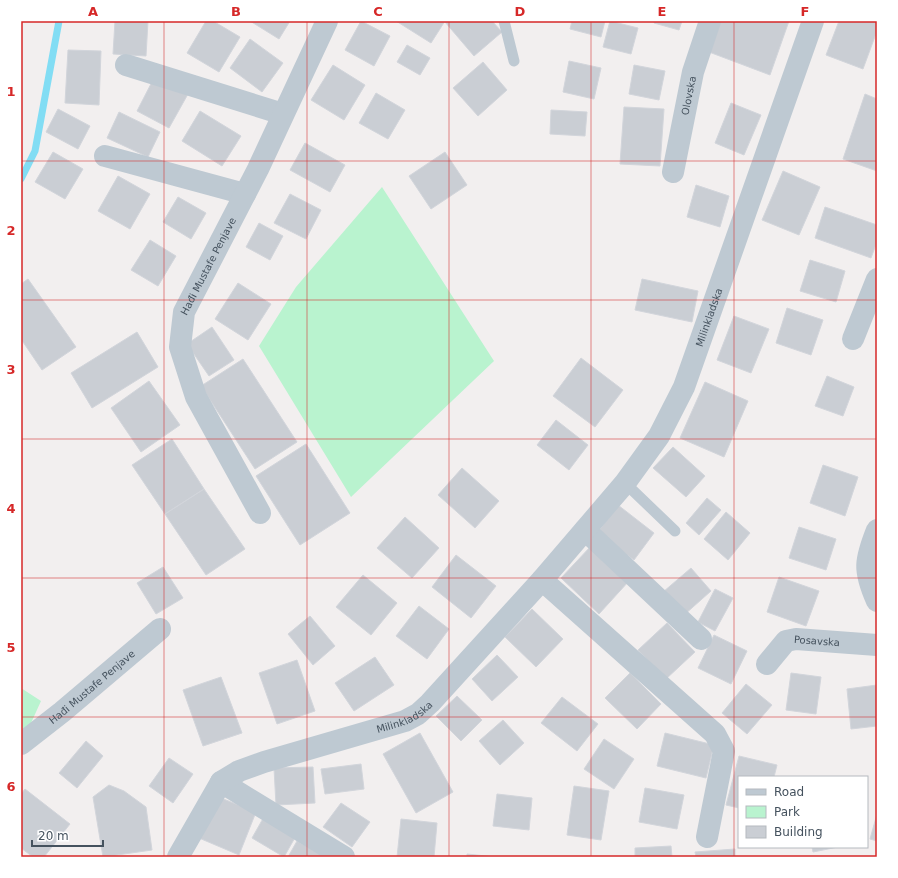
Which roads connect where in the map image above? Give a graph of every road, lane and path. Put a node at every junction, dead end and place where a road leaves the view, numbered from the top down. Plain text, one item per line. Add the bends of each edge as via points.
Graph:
1 (327, 21) edge
2 (504, 21) edge
3 (710, 21) edge
4 (814, 21) edge
5 (514, 61) dead end
6 (126, 65) dead end
7 (283, 114) junction
8 (105, 156) dead end
9 (673, 172) dead end
10 (245, 194) junction
11 (877, 279) edge
12 (853, 339) dead end
13 (625, 483) junction
14 (260, 513) dead end
15 (585, 530) junction
16 (877, 530) edge
17 (675, 531) dead end
18 (542, 580) junction
19 (877, 601) edge
20 (160, 629) dead end
21 (701, 639) dead end
22 (877, 645) edge
23 (767, 664) dead end
24 (21, 744) edge
25 (221, 782) junction
26 (707, 837) dead end
27 (178, 857) edge
28 (344, 857) edge

1 - 7 street, Hađi Mustafe Penjave
2 - 5 lane
3 - 9 street, Olovska via 693,72
4 - 13 street, Milinkladska via 684,387 659,436
6 - 7 street
7 - 10 street, Hađi Mustafe Penjave
8 - 10 street
10 - 14 street, Hađi Mustafe Penjave via 184,312 180,347 196,397
11 - 12 street
13 - 15 street, Milinkladska
13 - 17 lane
15 - 18 street, Milinkladska
15 - 21 street
16 - 19 street via 867,554 871,588
18 - 25 street, Milinkladska via 418,714 405,721 264,762 239,771
18 - 26 street via 715,734 724,751
20 - 24 street, Hađi Mustafe Penjave
22 - 23 street, Posavska via 796,639 786,641
25 - 27 street, Milinkladska
25 - 28 street

